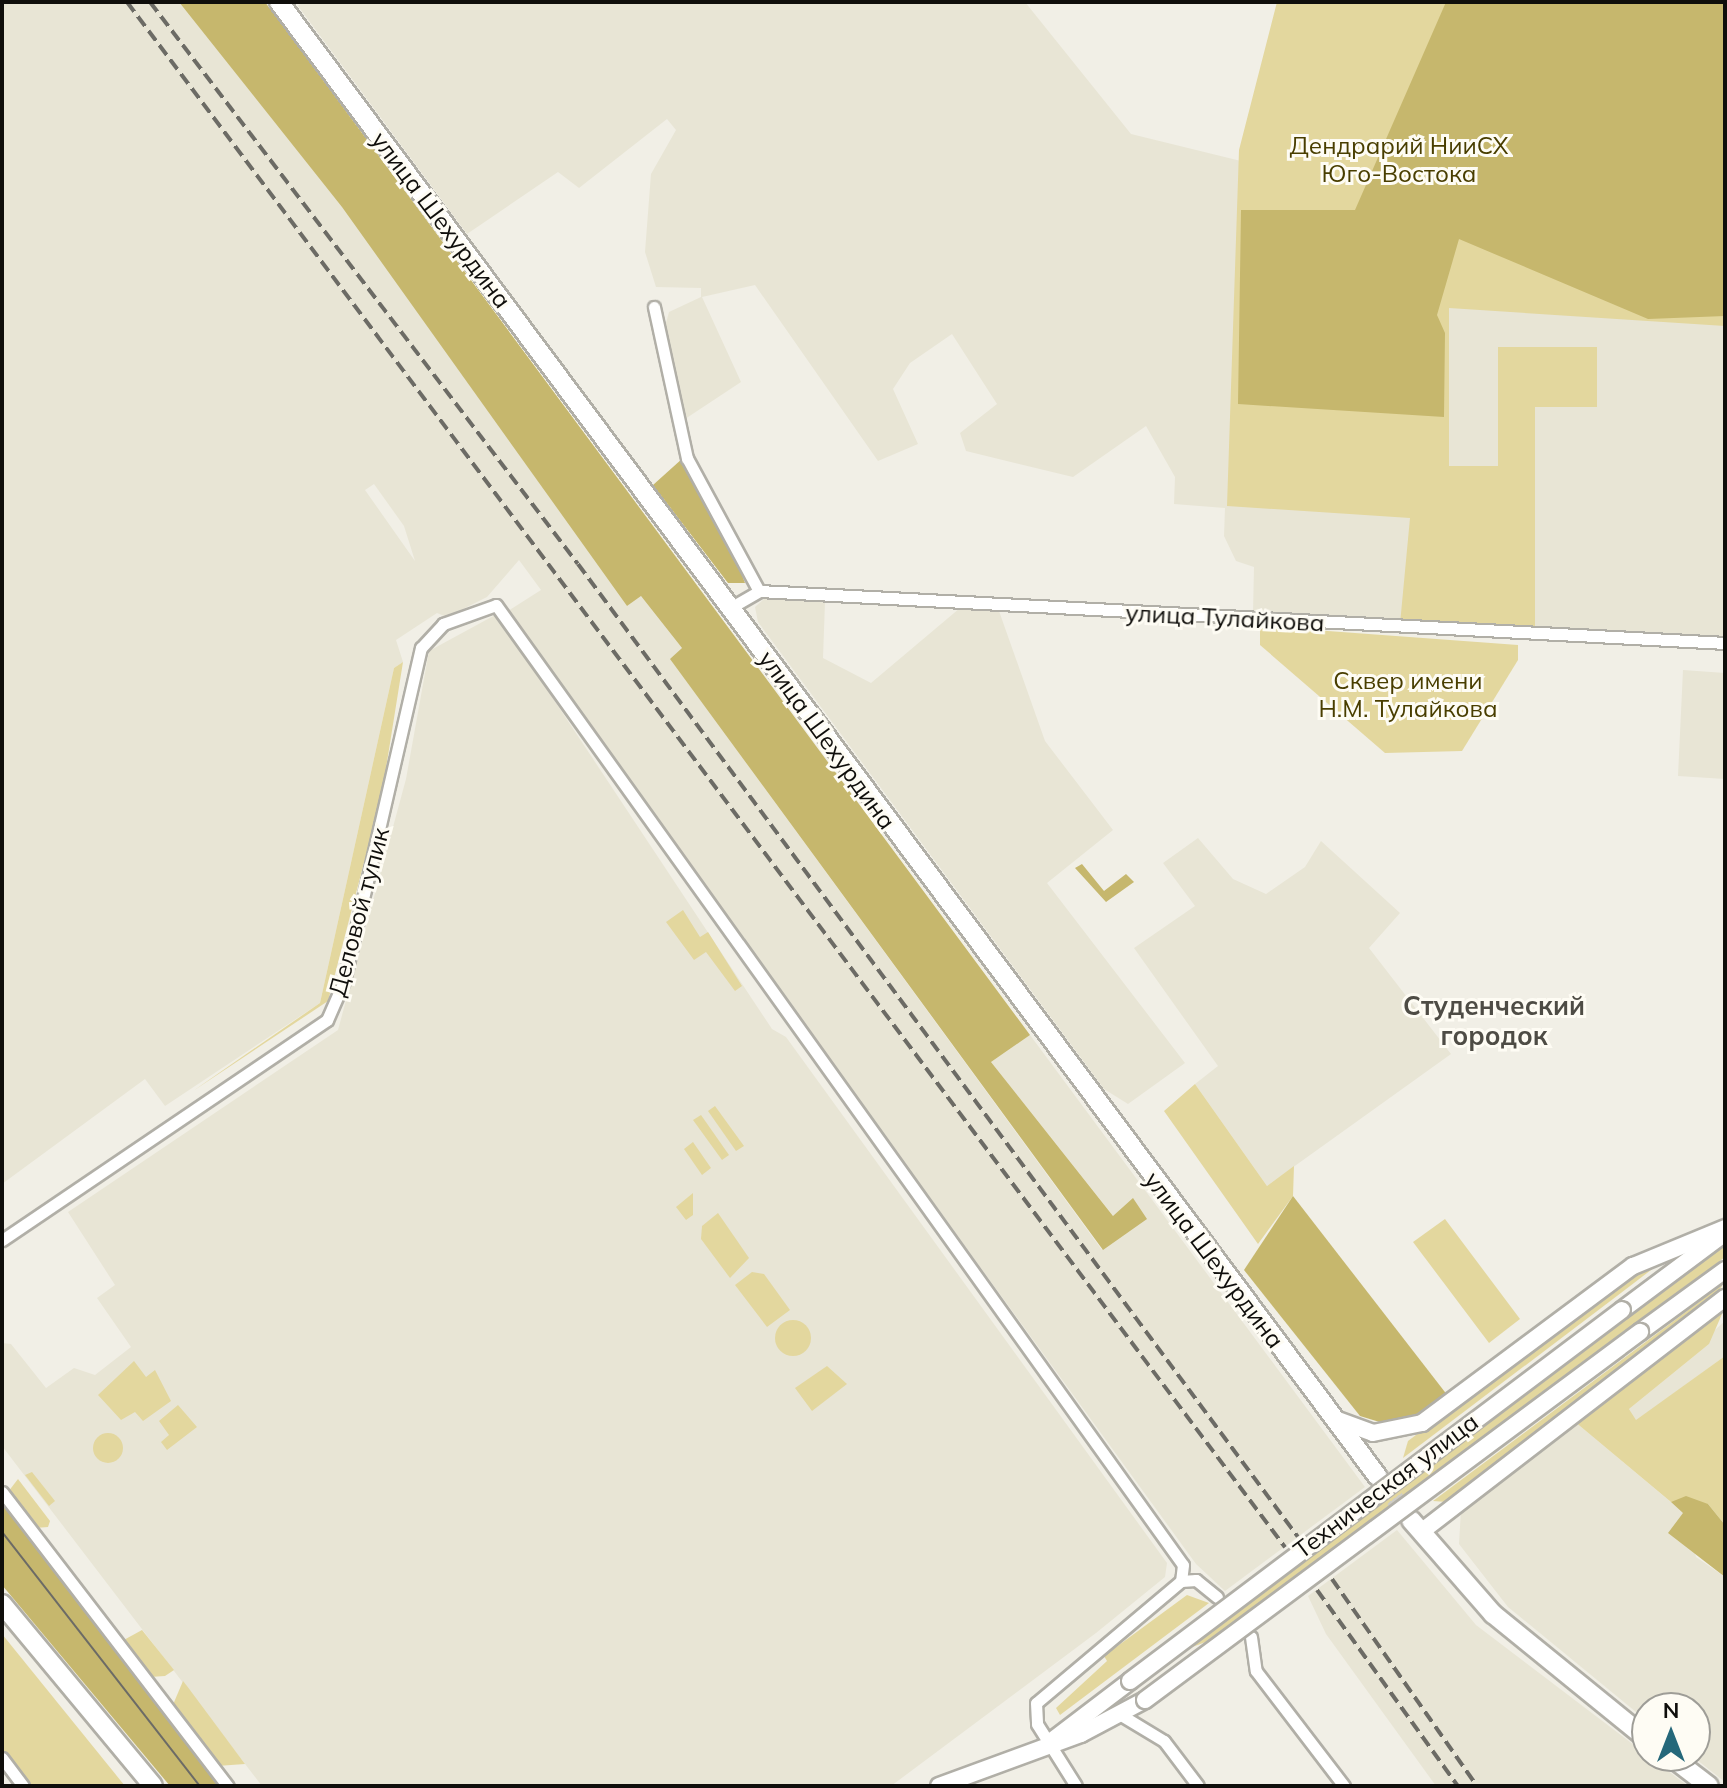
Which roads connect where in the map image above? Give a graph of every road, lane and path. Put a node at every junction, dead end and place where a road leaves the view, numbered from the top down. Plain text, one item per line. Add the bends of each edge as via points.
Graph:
1 (279, 2) edge
2 (654, 307) dead end
3 (759, 591) junction
4 (730, 608) junction
5 (1725, 643) edge
6 (1725, 1230) edge
7 (2, 1240) edge
8 (1725, 1270) edge
9 (1725, 1298) edge
10 (1334, 1419) junction
11 (1378, 1477) tunnel mouth
12 (2, 1492) edge
13 (1416, 1526) joint
14 (1181, 1581) junction
15 (1217, 1597) dead end
16 (2, 1604) edge
17 (1251, 1637) dead end
18 (1121, 1715) junction
19 (1631, 1726) edge
20 (1049, 1743) junction
21 (2, 1758) edge
22 (1691, 1772) edge
23 (23, 1786) edge
24 (153, 1786) edge
25 (228, 1786) edge
26 (939, 1786) edge
27 (1076, 1786) edge
28 (1198, 1786) edge
29 (1344, 1786) edge
30 (1709, 1786) edge

1 - 4 main road, улица Шехурдина
2 - 3 street via 690,465
3 - 4 street
3 - 5 street, улица Тулайкова
4 - 10 main road, улица Шехурдина
6 - 10 main road via 1633,1266 1422,1423 1373,1433
6 - 20 main road, Техническая улица, bridge
7 - 14 street, Деловой тупик via 327,1020 344,981 421,648 443,624 496,605 1183,1565
8 - 18 main road, Техническая улица, bridge
9 - 13 main road
10 - 11 main road, улица Шехурдина
12 - 25 street
13 - 19 main road via 1493,1614
14 - 15 street via 1196,1580
14 - 20 street via 1036,1703 1037,1724
16 - 24 main road
17 - 29 street via 1256,1671
18 - 20 main road, Техническая улица
18 - 28 street via 1164,1741
20 - 26 main road, Техническая улица
20 - 27 street
21 - 23 street
22 - 30 main road

